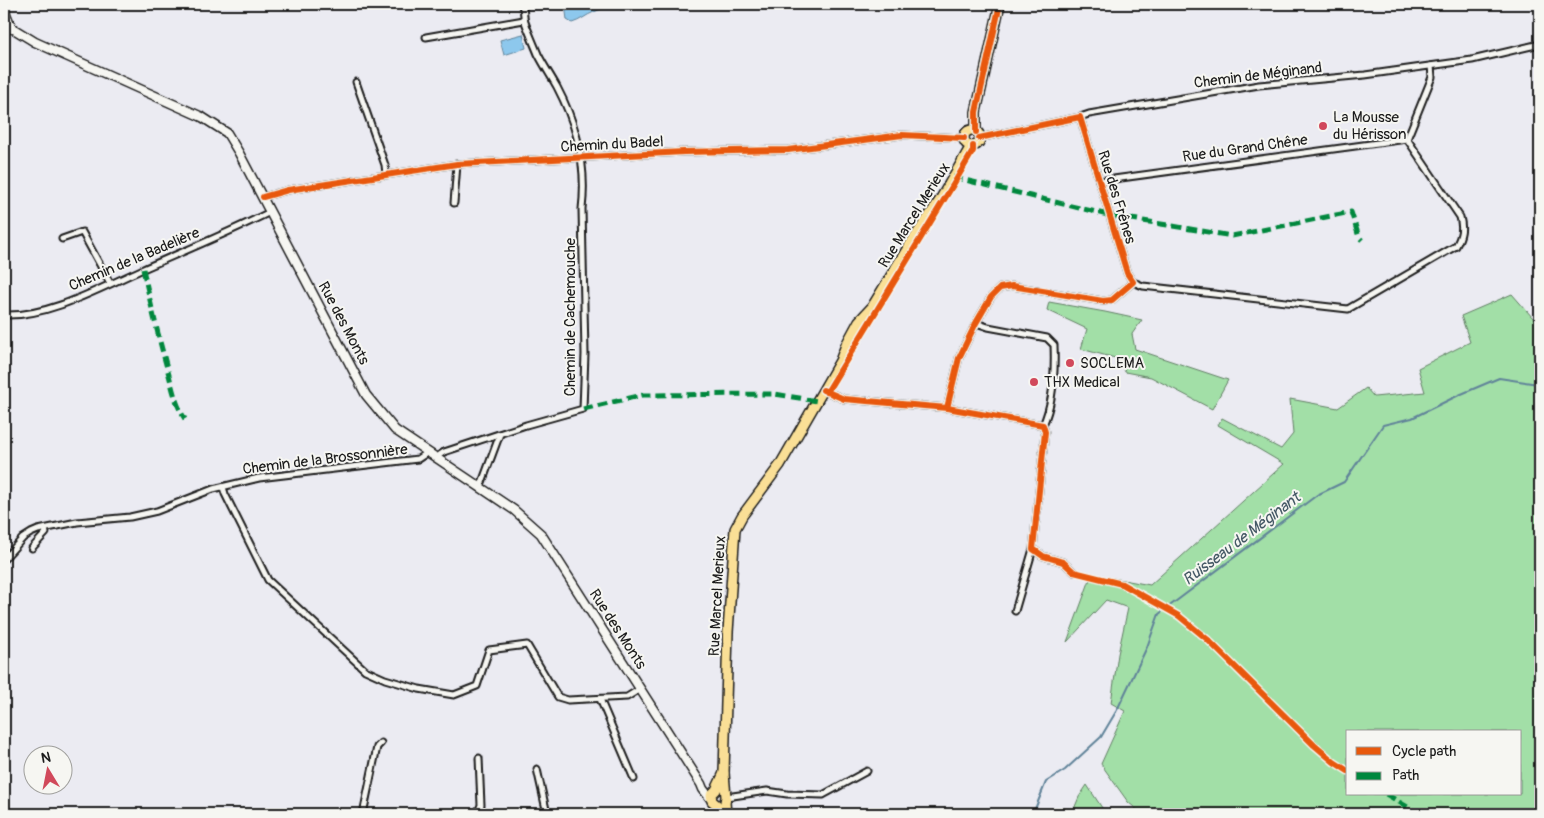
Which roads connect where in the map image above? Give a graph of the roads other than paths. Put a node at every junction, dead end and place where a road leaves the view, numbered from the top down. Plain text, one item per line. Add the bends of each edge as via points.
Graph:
1 (521, 4) edge
2 (1000, 4) edge
3 (4, 9) edge
4 (524, 20) junction
5 (4, 23) edge
6 (12, 29) junction
7 (426, 37) dead end
8 (1540, 44) edge
9 (1430, 66) junction
10 (356, 82) dead end
11 (1080, 117) junction
12 (978, 135) junction
13 (964, 138) junction
14 (1406, 139) junction
15 (971, 146) junction
16 (582, 158) junction
17 (457, 164) junction
18 (386, 174) junction
19 (1099, 181) junction
20 (263, 197) junction
21 (454, 202) dead end
22 (270, 212) junction
23 (62, 238) dead end
24 (1134, 282) junction
25 (110, 283) junction
26 (4, 315) edge
27 (976, 323) junction
28 (823, 390) junction
29 (947, 408) junction
30 (1043, 425) junction
31 (500, 434) junction
32 (427, 452) junction
33 (435, 458) junction
34 (224, 486) junction
35 (480, 488) junction
36 (45, 529) junction
37 (32, 548) dead end
38 (1033, 549) junction
39 (4, 559) edge
40 (1074, 572) dead end
41 (1015, 611) dead end
42 (488, 650) joint
43 (640, 689) junction
44 (600, 699) junction
45 (381, 743) dead end
46 (479, 758) dead end
47 (537, 769) dead end
48 (868, 771) dead end
49 (634, 779) dead end
50 (719, 798) edge
51 (363, 814) edge
52 (477, 814) edge
53 (547, 814) edge
54 (726, 814) edge

1 - 4 street
2 - 12 main road via 976,112
3 - 6 street
4 - 7 street
4 - 16 street via 573,123
5 - 6 street, Rue des Monts
6 - 20 street, Rue des Monts via 202,117 227,133
8 - 9 street, Chemin de Méginand
9 - 11 street, Chemin de Méginand via 1258,84
9 - 14 street via 1432,77
10 - 18 street
11 - 12 street, Chemin de Méginand
11 - 19 street, Rue des Frênes
12 - 13 main road via 968,132
12 - 15 main road via 976,145
13 - 15 main road
13 - 16 street, Chemin du Badel via 902,135 788,150
14 - 19 street, Rue du Grand Chêne
14 - 24 street via 1460,216 1461,237 1456,246 1348,309 1142,286
15 - 28 main road, Rue Marcel Merieux via 940,200 860,321
16 - 17 street, Chemin du Badel
16 - 31 street, Chemin de Cachemouche via 583,409
17 - 18 street, Chemin du Badel
17 - 21 street
18 - 20 street, Chemin du Badel
19 - 24 street, Rue des Frênes via 1127,273
20 - 22 street, Rue des Monts
22 - 25 street, Chemin de la Badelière
22 - 32 street, Rue des Monts via 366,395 395,430
23 - 25 street via 82,232
24 - 27 street via 1112,300 1103,301 1012,286 1000,288
25 - 26 street, Chemin de la Badelière via 34,312
27 - 29 street via 959,358
27 - 30 street via 1047,338 1054,345 1051,400
28 - 29 street via 844,399
28 - 50 main road, Rue Marcel Merieux via 780,466 735,529 724,773
29 - 30 street
30 - 38 street via 1045,432
31 - 33 street, Chemin de Cachemouche via 444,452
31 - 35 street
32 - 33 street, Rue des Monts
32 - 34 street, Chemin de la Brossonnière via 418,459 302,472
33 - 35 street, Rue des Monts
34 - 36 street, Chemin de la Brossonnière via 157,511
34 - 42 street, Chemin de la Brossonnière via 268,580 365,670 385,679 454,696 477,686
35 - 43 street, Rue des Monts via 514,510 541,534
36 - 37 street via 46,533
36 - 39 street, Chemin de la Brossonnière via 31,532
38 - 40 street via 1063,562
38 - 41 street
42 - 44 street, Rue des Monts via 527,645 558,697 568,700
43 - 44 street, Rue des Monts via 627,697
43 - 50 street, Rue des Monts via 701,784
44 - 49 street
45 - 51 street via 376,747
46 - 52 street via 481,805
47 - 53 street
48 - 50 street via 823,795 767,791
50 - 54 main road, Rue Marcel Merieux

